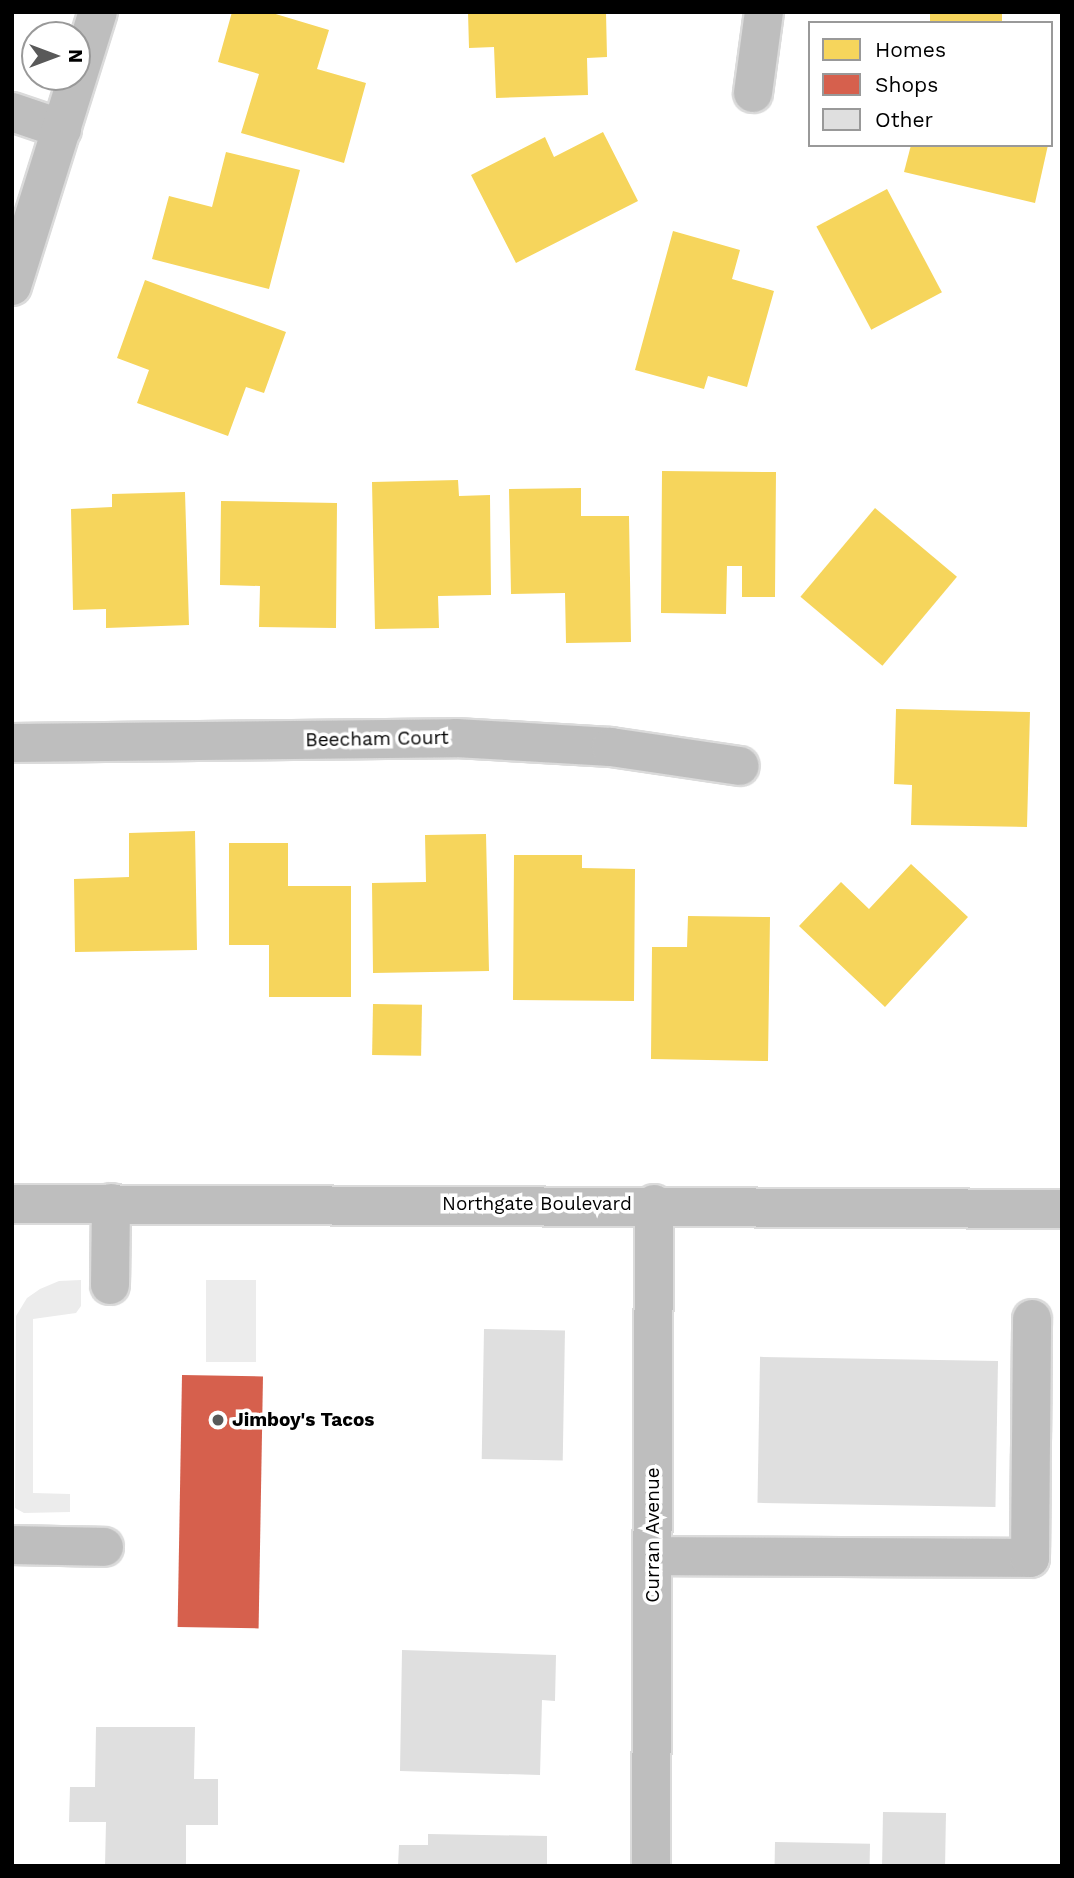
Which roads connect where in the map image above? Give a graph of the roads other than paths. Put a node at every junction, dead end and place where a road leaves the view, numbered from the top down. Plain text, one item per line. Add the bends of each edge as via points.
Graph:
1 (98, 12) edge
2 (764, 12) edge
3 (753, 93) dead end
4 (12, 112) edge
5 (62, 128) junction
6 (12, 286) edge
7 (12, 743) edge
8 (740, 766) dead end
9 (12, 1203) edge
10 (111, 1203) junction
11 (654, 1203) junction
12 (1062, 1209) edge
13 (110, 1284) dead end
14 (1032, 1319) dead end
15 (12, 1545) edge
16 (104, 1547) dead end
17 (652, 1556) junction
18 (650, 1866) edge

1 - 5 street
2 - 3 street
4 - 5 street
5 - 6 street
7 - 8 street, Beecham Court via 456,738 611,747
9 - 10 street, Northgate Boulevard
10 - 11 street, Northgate Boulevard
10 - 13 street
11 - 12 street, Northgate Boulevard
11 - 17 street, Curran Avenue
14 - 17 street via 1030,1558
15 - 16 street
17 - 18 street, Curran Avenue

